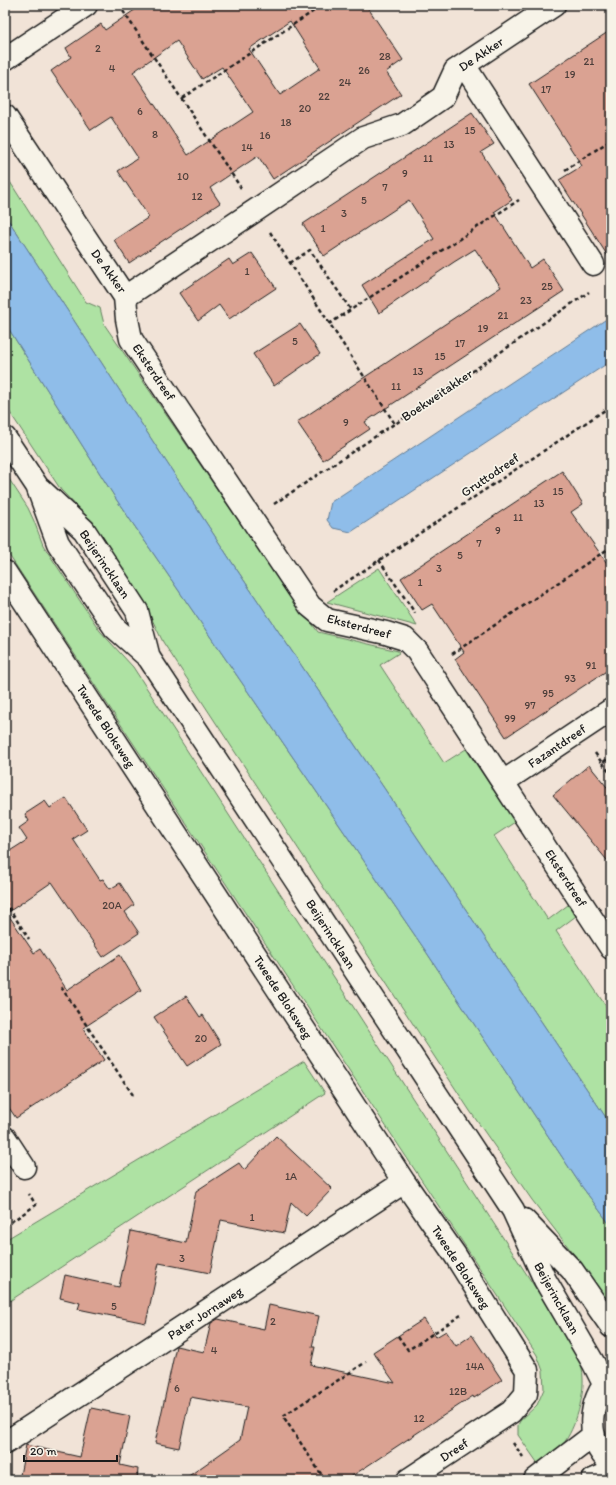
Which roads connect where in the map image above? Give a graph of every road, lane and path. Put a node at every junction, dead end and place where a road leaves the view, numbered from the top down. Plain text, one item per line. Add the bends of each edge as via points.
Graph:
1 (86, 5) edge
2 (119, 5) edge
3 (323, 5) edge
4 (554, 5) edge
5 (5, 59) edge
6 (464, 64) junction
7 (182, 98) junction
8 (5, 116) edge
9 (611, 140) edge
10 (542, 185) junction
11 (256, 210) junction
12 (290, 263) junction
13 (593, 264) dead end
14 (594, 288) dead end
15 (125, 297) junction
16 (351, 310) junction
17 (329, 324) junction
18 (611, 406) edge
19 (394, 424) junction
20 (5, 438) edge
21 (37, 486) junction
22 (252, 519) junction
23 (611, 547) edge
24 (379, 560) junction
25 (5, 572) edge
26 (310, 606) junction
27 (417, 651) junction
28 (149, 658) junction
29 (428, 670) junction
30 (611, 710) edge
31 (602, 762) dead end
32 (611, 774) edge
33 (502, 782) junction
34 (5, 902) edge
35 (29, 939) dead end
36 (611, 948) edge
37 (61, 988) dead end
38 (133, 1096) dead end
39 (5, 1138) edge
40 (24, 1166) joint
41 (404, 1182) junction
42 (513, 1210) junction
43 (5, 1226) edge
44 (483, 1301) junction
45 (611, 1326) edge
46 (398, 1336) dead end
47 (366, 1362) dead end
48 (608, 1380) edge
49 (499, 1420) junction
50 (594, 1435) junction
51 (5, 1443) edge
52 (611, 1464) edge
53 (611, 1472) edge
54 (537, 1479) edge
55 (325, 1480) edge
56 (408, 1480) edge
57 (593, 1480) edge

1 - 5 street
2 - 7 path
3 - 7 path
4 - 6 street, De Akker
6 - 10 street
6 - 11 street, De Akker via 455,71 443,97 402,125 363,138
7 - 11 path
8 - 15 street, De Akker
9 - 10 path
10 - 13 street
10 - 16 path
11 - 12 path, Boekweitakker
11 - 15 street, De Akker
12 - 16 path via 310,250
12 - 17 path, Boekweitakker
14 - 19 path, Boekweitakker
15 - 22 street, Eksterdreef via 131,339
16 - 17 path
17 - 19 path, Boekweitakker
18 - 24 path, Gruttodreef
19 - 22 path
20 - 21 street, Beijerincklaan
21 - 28 street, Beijerincklaan via 58,543 115,628
21 - 28 street, Beijerincklaan via 84,530 136,611
22 - 26 street, Eksterdreef
23 - 29 path
24 - 26 path, Gruttodreef
24 - 27 path via 422,624
25 - 41 street, Tweede Bloksweg
26 - 27 street, Eksterdreef via 327,620 405,639
27 - 29 street, Eksterdreef
28 - 42 street, Beijerincklaan
29 - 33 street, Eksterdreef
30 - 33 street, Fazantdreef
31 - 32 path
33 - 36 street, Eksterdreef
34 - 35 path
37 - 38 path
39 - 40 street
40 - 43 path via 24,1186 36,1205
41 - 44 street, Tweede Bloksweg
41 - 51 street, Pater Jornaweg
42 - 45 street, Beijerincklaan via 572,1270
42 - 48 street, Beijerincklaan via 545,1280 594,1364
44 - 46 path via 408,1350
44 - 49 street, Tweede Bloksweg via 527,1370 526,1394 511,1412
47 - 55 path via 283,1416
48 - 50 street via 597,1395 593,1408
49 - 54 path
49 - 56 street, Dreef
50 - 52 street via 606,1460
50 - 54 street
53 - 57 street

